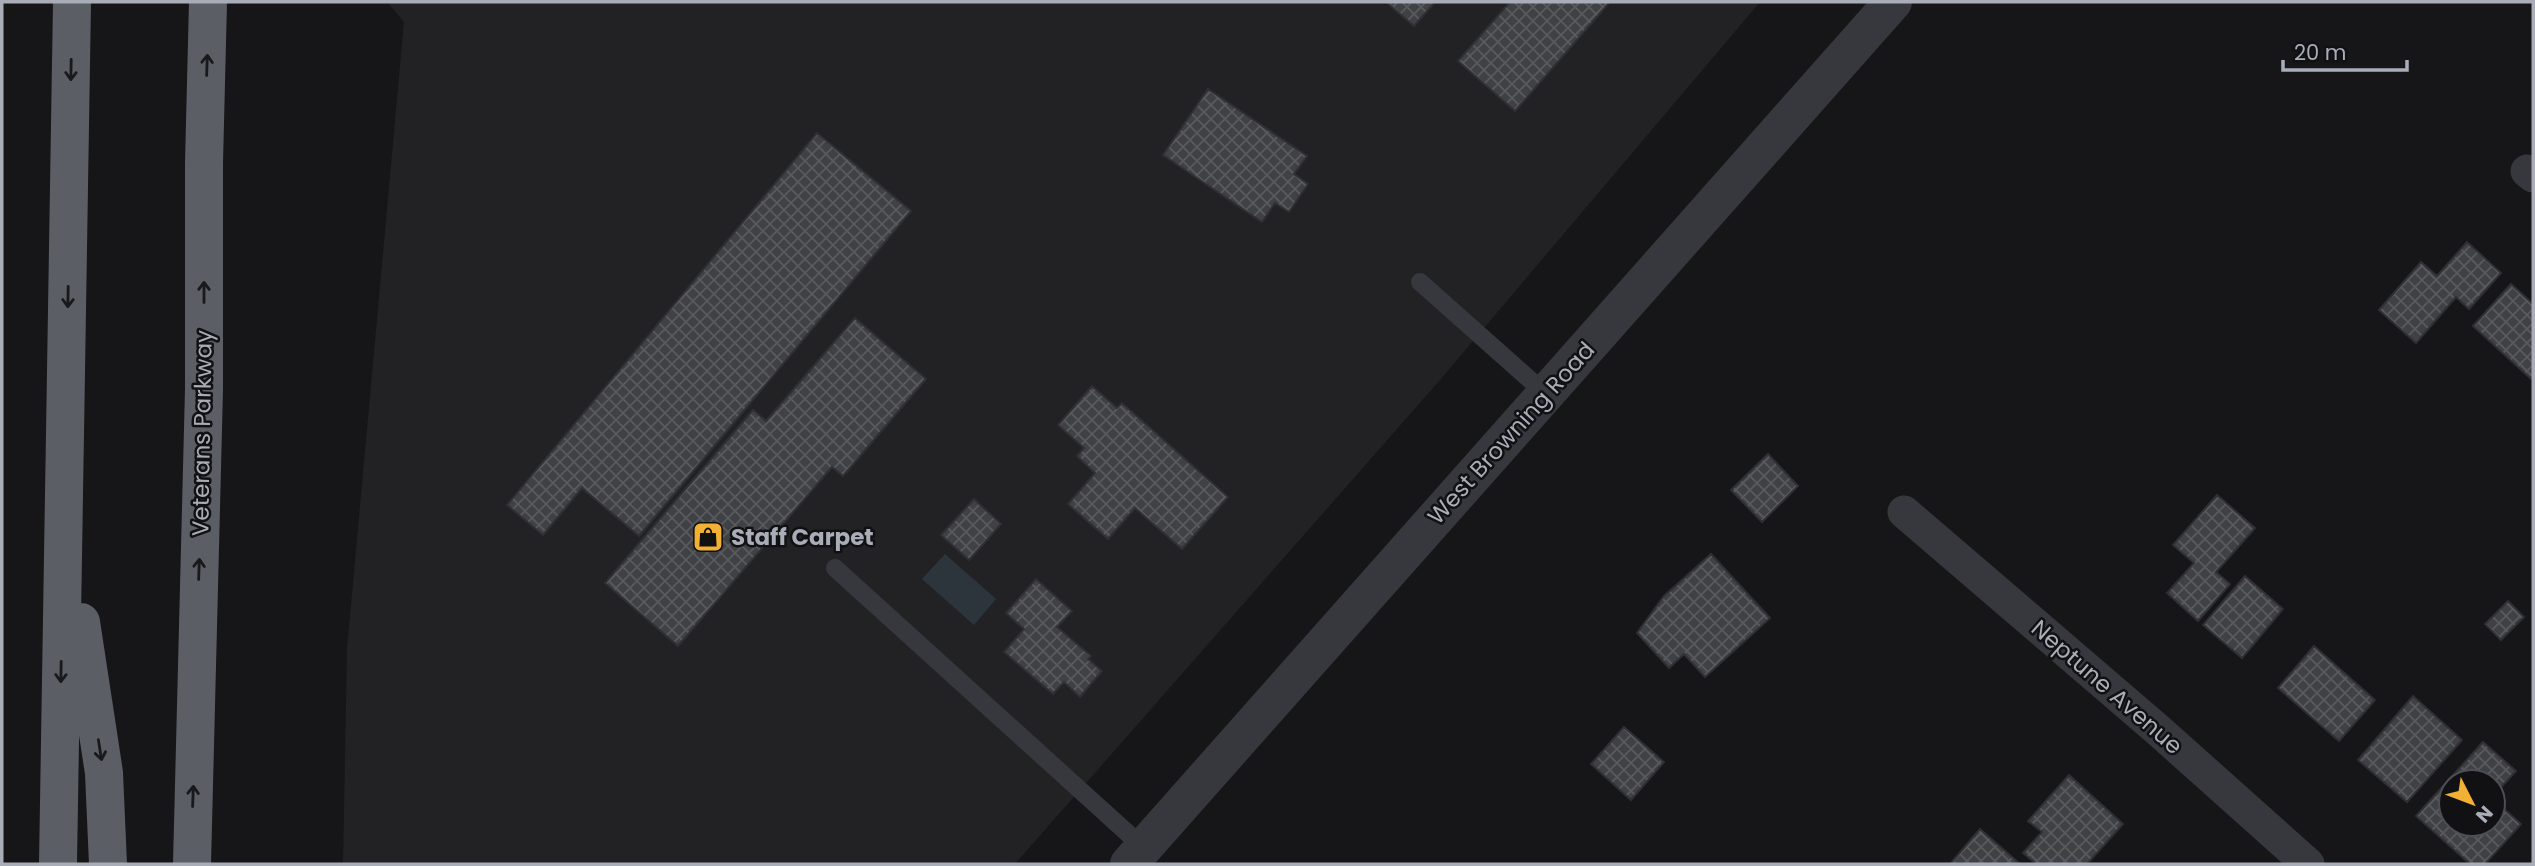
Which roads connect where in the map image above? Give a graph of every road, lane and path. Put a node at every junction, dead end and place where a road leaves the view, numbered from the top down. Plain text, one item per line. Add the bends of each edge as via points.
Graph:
1 (72, 2) edge
2 (208, 2) edge
3 (1893, 2) edge
4 (1420, 282) dead end
5 (1546, 394) junction
6 (1904, 512) dead end
7 (64, 513) junction
8 (835, 568) dead end
9 (1136, 856) edge
10 (58, 864) edge
11 (108, 864) edge
12 (192, 864) edge
13 (2308, 864) edge

1 -> 7 highway
12 -> 2 highway, Veterans Parkway
3 - 5 street, West Browning Road
4 - 5 lane
5 - 9 street, West Browning Road
6 - 13 street, Neptune Avenue
7 -> 10 highway
7 -> 11 highway via 104,773
8 - 9 lane

